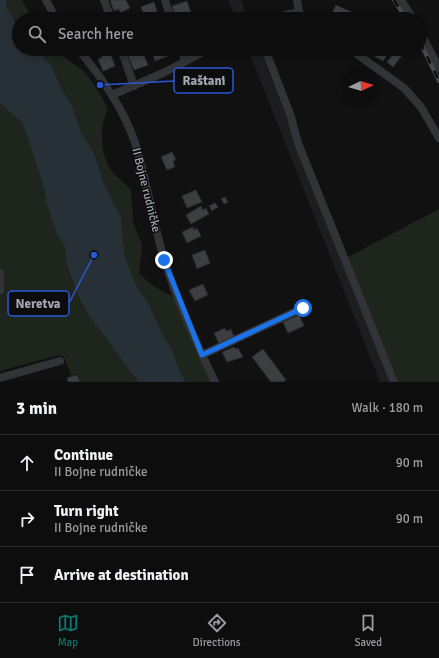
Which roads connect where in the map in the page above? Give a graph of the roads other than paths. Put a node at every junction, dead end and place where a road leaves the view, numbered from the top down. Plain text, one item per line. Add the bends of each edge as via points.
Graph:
1 (46, 0) edge
2 (104, 0) edge
3 (165, 0) edge
4 (297, 0) edge
5 (401, 0) edge
6 (52, 12) edge
7 (108, 12) edge
8 (169, 12) edge
9 (299, 12) edge
10 (409, 12) edge
11 (427, 45) edge
12 (83, 56) edge
13 (123, 56) edge
14 (183, 56) edge
15 (195, 56) edge
16 (268, 56) edge
17 (360, 56) edge
18 (185, 61) junction
19 (439, 68) edge
20 (134, 86) junction
21 (112, 95) junction
22 (439, 138) edge
23 (0, 273) edge
24 (0, 290) edge
25 (303, 308) dead end
26 (202, 355) junction
27 (60, 361) dead end
28 (0, 378) edge
29 (215, 382) edge
30 (394, 382) edge

1 - 6 street
2 - 7 street
3 - 8 street
4 - 9 street
5 - 10 street
11 - 19 street
12 - 21 street, II Bojne rudničke
13 - 20 street
14 - 18 street
15 - 18 street
16 - 30 street via 298,143
17 - 22 street via 404,88 421,107
18 - 20 street
20 - 21 street
21 - 26 street, II Bojne rudničke via 127,123 139,155 164,260
23 - 24 street
25 - 26 street
26 - 29 street, II Bojne rudničke
27 - 28 street

